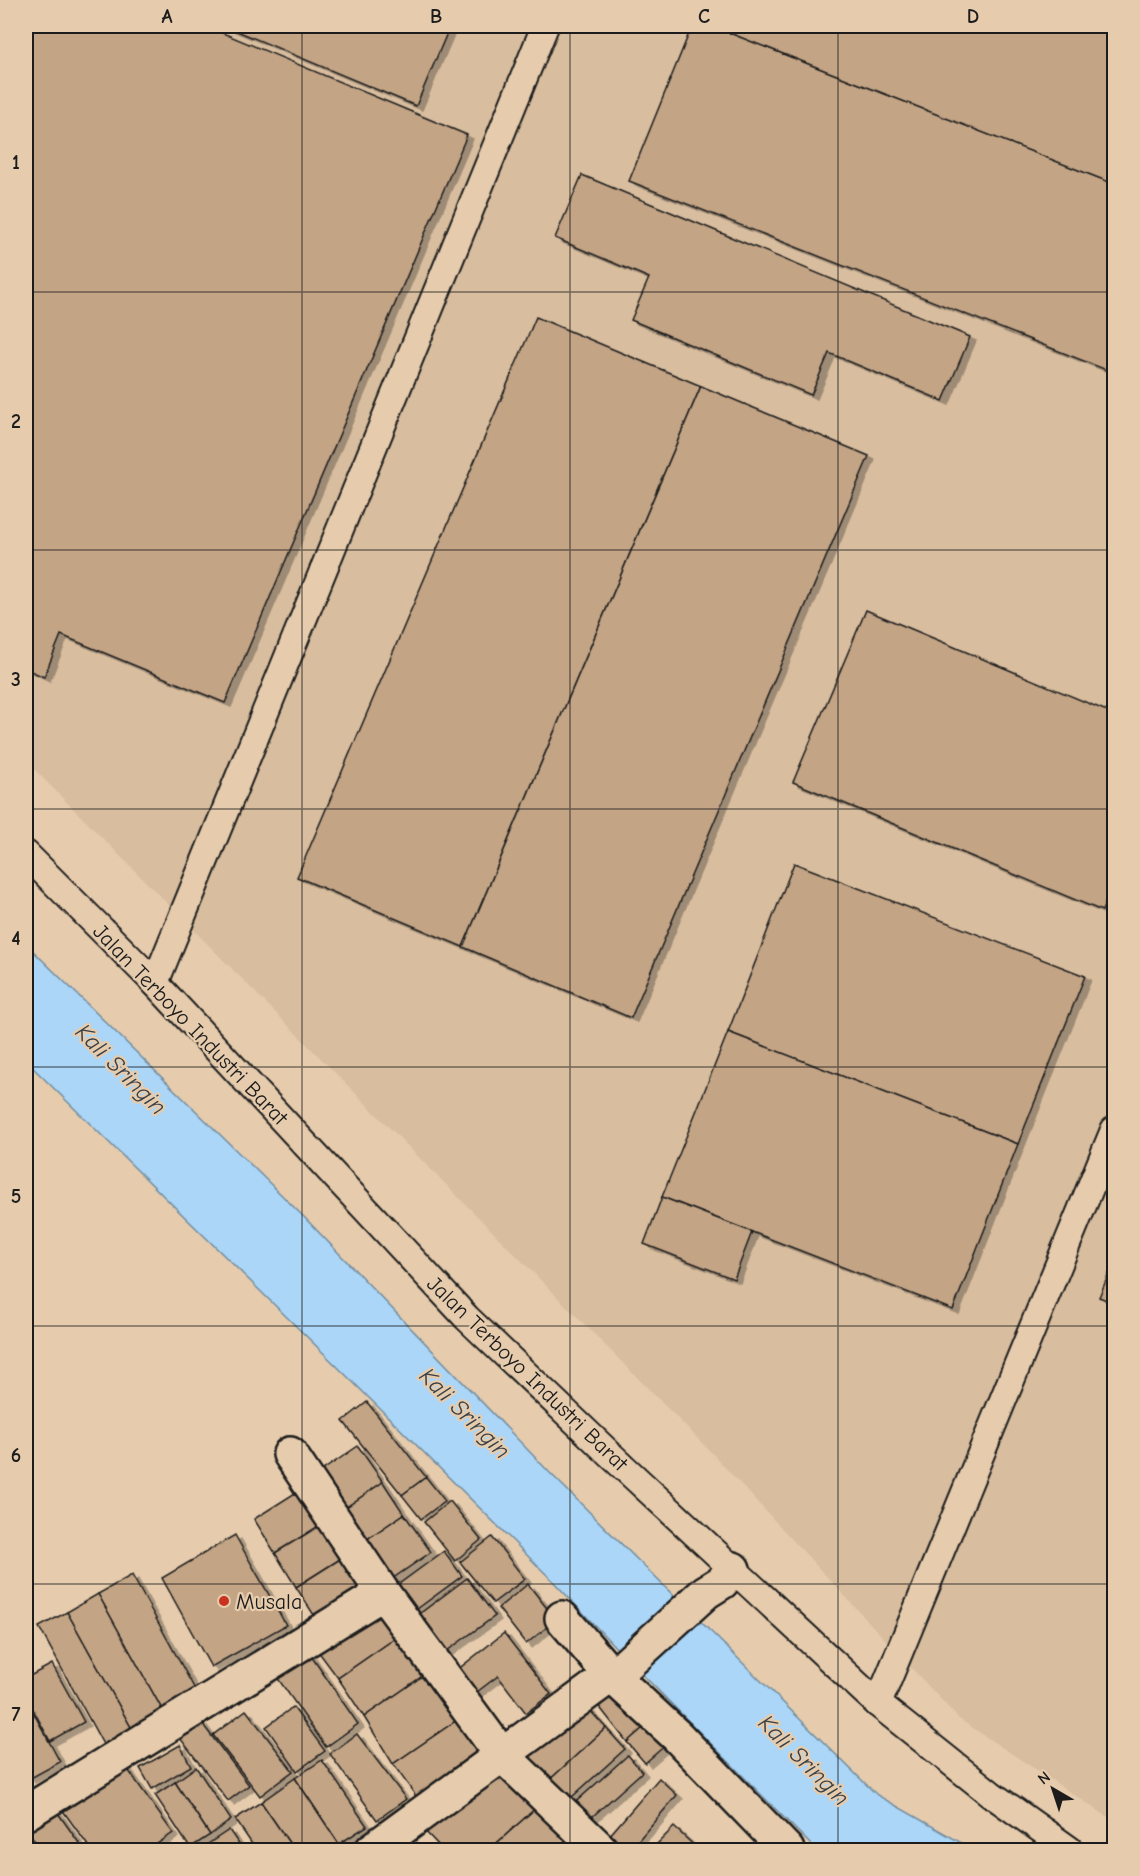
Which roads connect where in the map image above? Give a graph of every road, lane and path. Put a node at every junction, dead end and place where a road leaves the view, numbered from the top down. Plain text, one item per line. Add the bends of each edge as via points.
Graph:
1 (545, 26) edge
2 (26, 854) edge
3 (155, 983) junction
4 (1114, 1130) edge
5 (291, 1454) dead end
6 (733, 1569) junction
7 (383, 1593) junction
8 (562, 1618) dead end
9 (619, 1669) junction
10 (878, 1704) junction
11 (501, 1754) junction
12 (26, 1813) edge
13 (372, 1851) edge
14 (601, 1851) edge
15 (788, 1851) edge
16 (1070, 1851) edge

1 - 3 lane
2 - 3 lane, Jalan Terboyo Industri Barat
3 - 6 lane, Jalan Terboyo Industri Barat via 467,1318
4 - 10 lane
5 - 7 street
6 - 9 street
6 - 10 lane, Jalan Terboyo Industri Barat
7 - 11 street
7 - 12 street
8 - 9 street
9 - 11 street
9 - 15 street via 677,1736
10 - 16 lane, Jalan Terboyo Industri Barat
11 - 13 street
11 - 14 street

